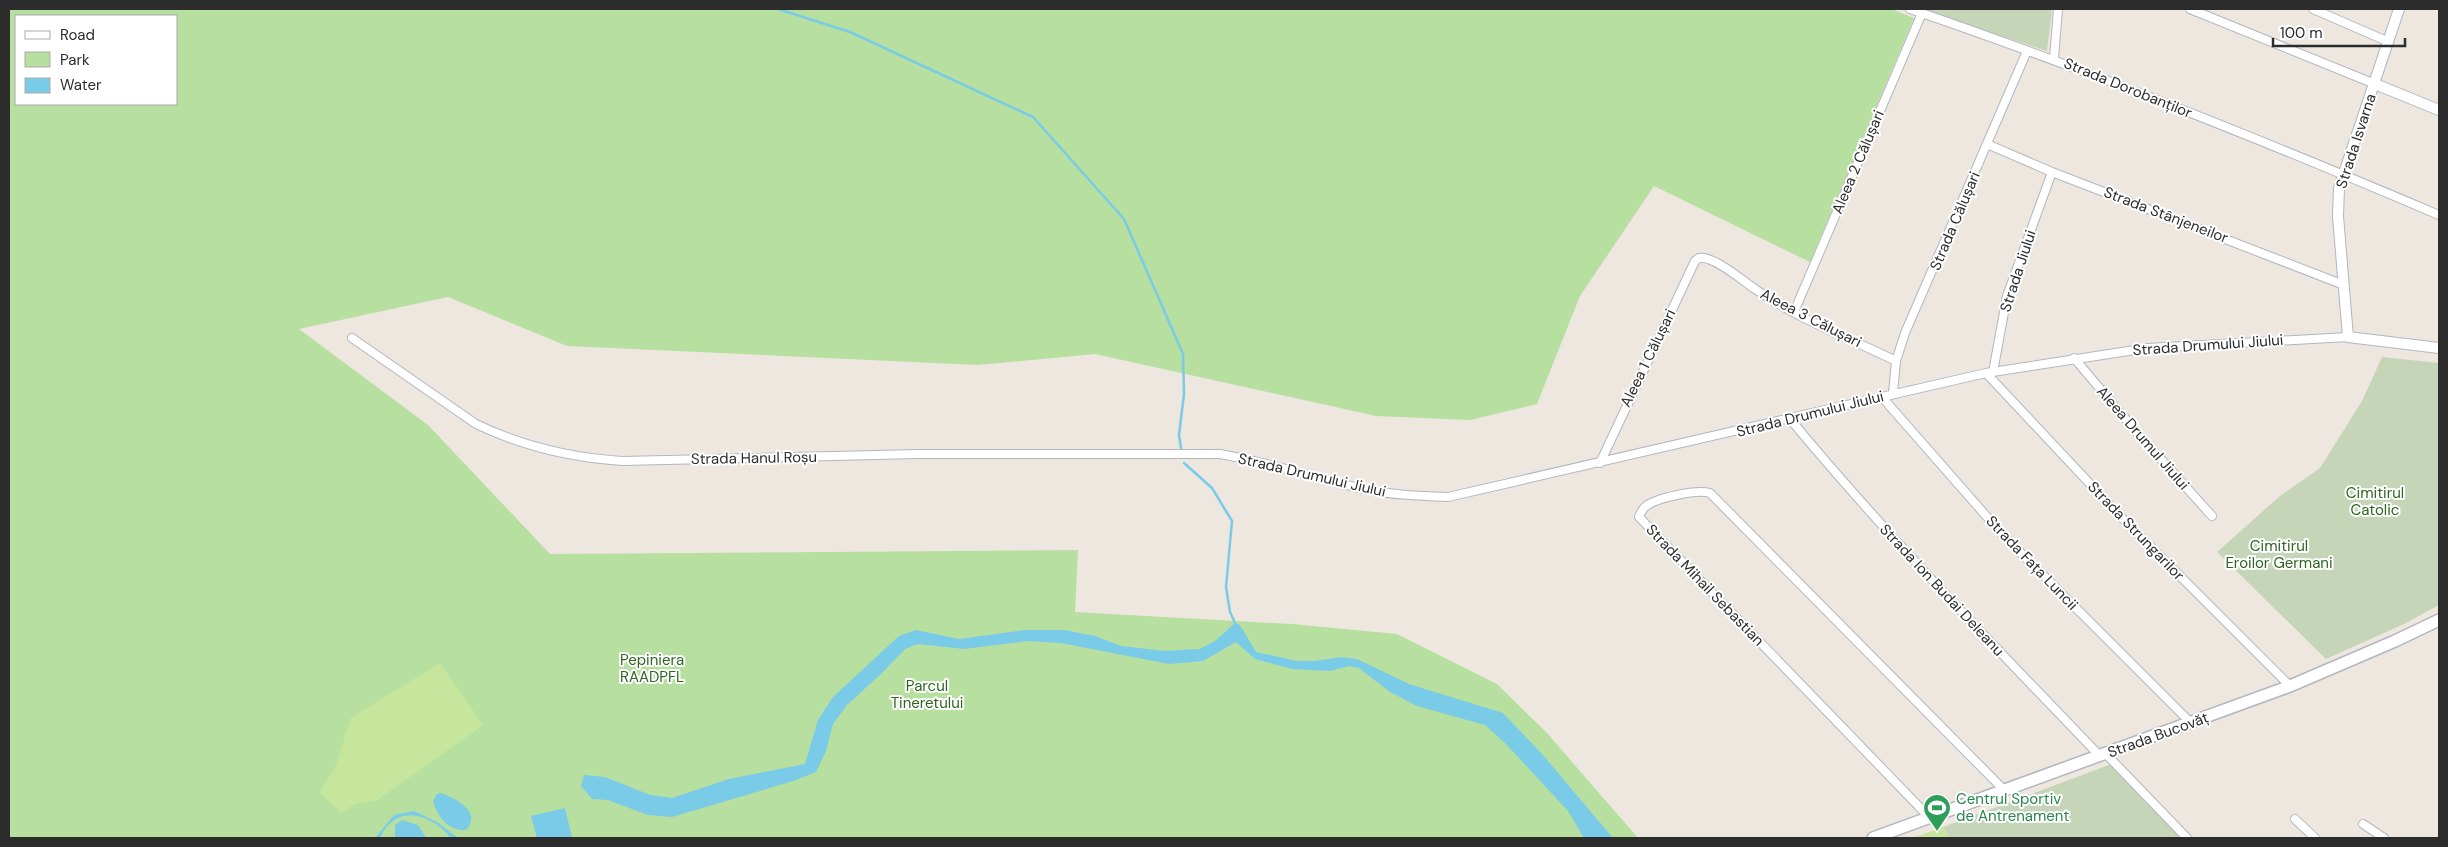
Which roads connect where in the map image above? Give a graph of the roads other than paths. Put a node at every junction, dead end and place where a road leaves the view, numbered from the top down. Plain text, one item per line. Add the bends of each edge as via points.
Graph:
1 (1910, 9) edge
2 (2058, 9) edge
3 (2190, 9) edge
4 (2313, 9) edge
5 (2399, 9) edge
6 (1922, 13) junction
7 (2389, 42) junction
8 (2027, 51) junction
9 (2054, 58) junction
10 (2375, 84) junction
11 (2439, 110) edge
12 (1987, 144) junction
13 (2052, 172) junction
14 (2344, 174) junction
15 (2439, 215) edge
16 (1702, 257) joint
17 (2344, 285) junction
18 (1794, 312) junction
19 (2348, 337) junction
20 (352, 338) dead end
21 (2439, 348) edge
22 (2074, 358) junction
23 (1896, 361) junction
24 (1990, 373) junction
25 (1893, 393) junction
26 (1881, 396) junction
27 (1790, 419) junction
28 (1188, 455) joint
29 (1600, 463) junction
30 (2212, 516) dead end
31 (2439, 620) edge
32 (2290, 686) junction
33 (2191, 723) junction
34 (2103, 755) junction
35 (2004, 790) junction
36 (1929, 817) junction
37 (2295, 819) dead end
38 (2362, 824) dead end
39 (1873, 838) edge
40 (2188, 838) edge
41 (2315, 838) edge
42 (2384, 838) edge

1 - 6 street, Strada Dorobanților
2 - 9 street
3 - 10 street
4 - 7 street
5 - 7 street, Strada Isvarna
6 - 8 street, Strada Dorobanților
6 - 18 street, Aleea 2 Călușari
7 - 10 street, Strada Isvarna
8 - 9 street, Strada Dorobanților
8 - 12 street, Strada Călușari
9 - 14 street, Strada Dorobanților
10 - 11 street
10 - 14 street, Strada Isvarna
12 - 13 street, Strada Stânjeneilor
12 - 23 street, Strada Călușari
13 - 17 street, Strada Stânjeneilor
13 - 24 street, Strada Jiului via 2007,296
14 - 15 street, Strada Dorobanților
14 - 17 street, Strada Isvarna via 2339,188 2338,216
16 - 18 street, Aleea 3 Călușari via 1710,258
16 - 29 street, Aleea 1 Călușari via 1695,261
17 - 19 street, Strada Isvarna
18 - 23 street, Aleea 3 Călușari
19 - 21 street, Strada Drumului Jiului
19 - 22 street, Strada Drumului Jiului via 2148,348
20 - 28 street, Strada Hanul Roșu via 476,424 549,451 586,459 623,461 917,454
22 - 24 street, Strada Drumului Jiului
22 - 30 street, Aleea Drumul Jiului
23 - 25 street, Strada Călușari
24 - 25 street, Strada Drumului Jiului
24 - 32 street, Strada Strungarilor via 2123,519
25 - 26 street, Strada Drumului Jiului
26 - 27 street, Strada Drumului Jiului
26 - 33 street, Strada Fața Luncii via 2002,534
27 - 29 street, Strada Drumului Jiului
27 - 34 street, Strada Ion Budai Deleanu via 1920,570
28 - 29 street, Strada Drumului Jiului via 1220,454 1254,460 1372,491 1448,497
31 - 32 main road, Strada Bucovăț
32 - 33 main road, Strada Bucovăț
33 - 34 main road, Strada Bucovăț
34 - 35 main road, Strada Bucovăț
34 - 40 street, Strada Ion Budai Deleanu
35 - 36 main road, Strada Bucovăț
35 - 36 street, Strada Mihail Sebastian via 1710,493 1700,490 1683,493 1645,506 1639,517
36 - 39 main road, Strada Bucovăț
37 - 41 street
38 - 42 street

